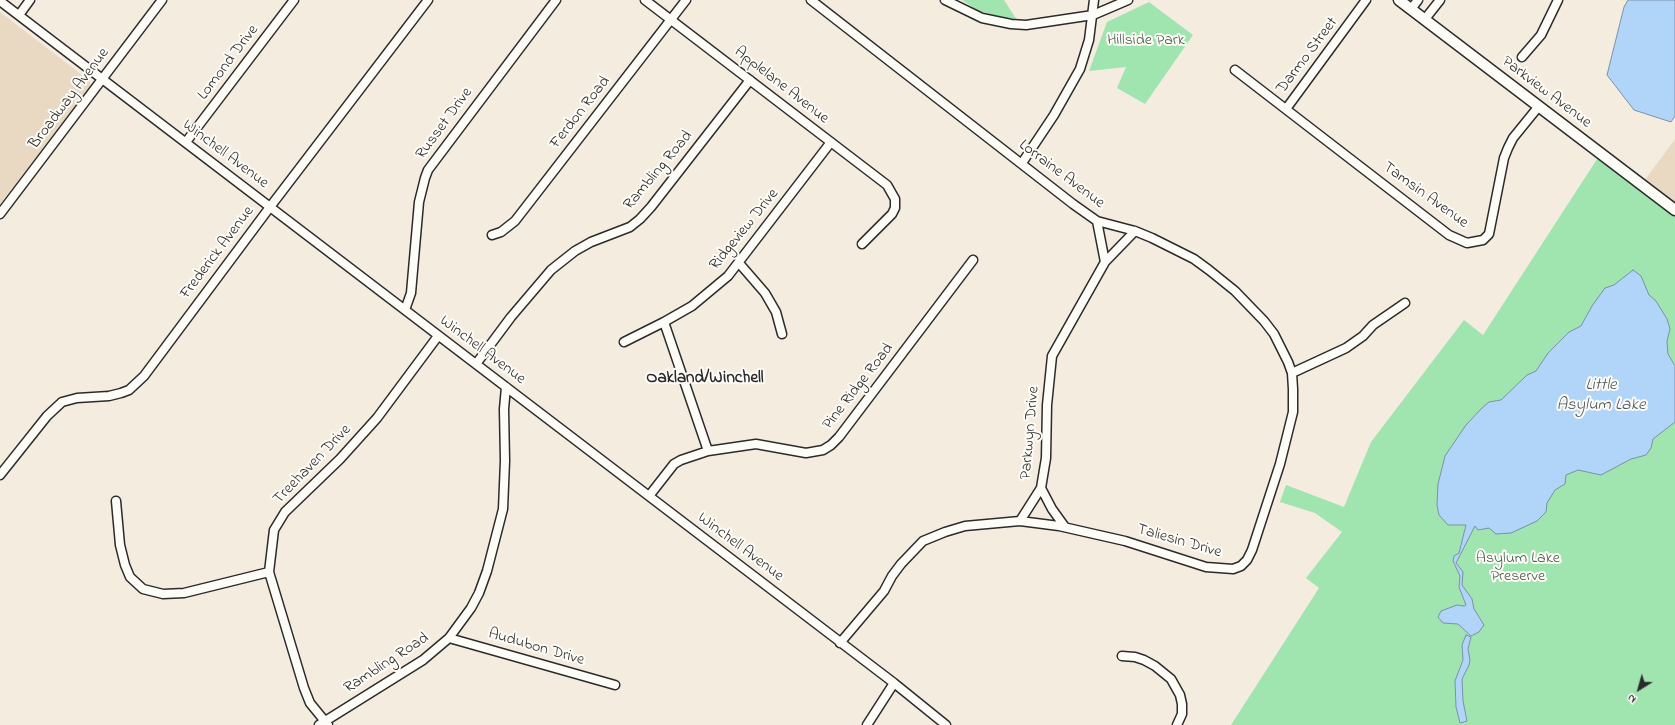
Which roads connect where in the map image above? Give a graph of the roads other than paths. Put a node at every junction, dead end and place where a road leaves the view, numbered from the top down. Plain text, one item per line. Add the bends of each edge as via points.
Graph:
1 (30, 0) edge
2 (162, 0) edge
3 (294, 0) edge
4 (428, 0) edge
5 (556, 0) edge
6 (645, 0) edge
7 (686, 0) edge
8 (811, 0) edge
9 (945, 0) edge
10 (1094, 0) edge
11 (1128, 0) edge
12 (1366, 0) edge
13 (1399, 0) edge
14 (1418, 0) edge
15 (1440, 0) edge
16 (1558, 0) edge
17 (0, 1) edge
18 (1411, 9) junction
19 (18, 15) junction
20 (1093, 15) junction
21 (670, 19) junction
22 (1425, 19) junction
23 (1522, 57) dead end
24 (1235, 70) dead end
25 (102, 78) junction
26 (750, 80) junction
27 (1539, 106) junction
28 (1286, 109) junction
29 (186, 142) junction
30 (831, 142) junction
31 (1022, 163) junction
32 (270, 207) junction
33 (1675, 210) edge
34 (0, 214) edge
35 (1098, 221) junction
36 (1135, 231) junction
37 (492, 235) dead end
38 (862, 244) dead end
39 (973, 260) dead end
40 (1105, 262) junction
41 (739, 263) junction
42 (1404, 303) dead end
43 (405, 310) junction
44 (664, 322) junction
45 (782, 334) dead end
46 (438, 336) junction
47 (624, 342) dead end
48 (476, 364) junction
49 (1292, 374) junction
50 (506, 387) junction
51 (1293, 412) joint
52 (708, 451) junction
53 (0, 474) edge
54 (1041, 488) junction
55 (649, 496) junction
56 (116, 501) dead end
57 (1020, 521) junction
58 (1065, 527) junction
59 (268, 572) junction
60 (449, 638) junction
61 (840, 643) junction
62 (1122, 656) dead end
63 (894, 683) junction
64 (616, 685) dead end
65 (323, 724) edge
66 (866, 725) edge
67 (946, 725) edge
68 (1177, 725) edge

1 - 19 street
2 - 25 street, Broadway Avenue
3 - 29 street, Lomond Drive
4 - 32 street, Frederick Avenue
5 - 43 street, Russet Drive via 428,170 420,202 411,293
6 - 21 street, Applelane Avenue
7 - 21 street, Ferdon Road
8 - 31 street, Lorraine Avenue
9 - 20 street via 982,18 1011,24 1026,25
10 - 20 street
11 - 20 street
12 - 28 street, Darmo Street
13 - 18 street, Parkview Avenue
14 - 18 street
15 - 22 street
16 - 23 street via 1541,35
17 - 19 street, Winchell Avenue
18 - 22 street, Parkview Avenue
19 - 25 street, Winchell Avenue
20 - 31 street via 1080,69 1054,115
21 - 26 street, Applelane Avenue
21 - 37 street, Ferdon Road via 515,221 508,229
22 - 27 street, Parkview Avenue
24 - 28 street, Tamsin Avenue
25 - 29 street, Winchell Avenue
25 - 34 street, Broadway Avenue
26 - 30 street, Applelane Avenue
26 - 48 street, Rambling Road via 640,219 630,226 591,242 551,270
27 - 28 street, Tamsin Avenue via 1513,138 1504,158 1489,234 1483,240 1473,243 1449,235
27 - 33 street, Parkview Avenue
29 - 32 street, Winchell Avenue
30 - 38 street, Applelane Avenue via 887,185 895,199 892,214
30 - 41 street, Ridgeview Drive
31 - 35 street, Lorraine Avenue
32 - 43 street, Winchell Avenue
32 - 53 street, Frederick Avenue via 136,384 129,390 109,396 77,398 62,402 47,416
35 - 36 street, Lorraine Avenue
35 - 40 street
36 - 40 street, Parkwyn Drive
36 - 49 street, Lorraine Avenue via 1194,259 1235,291 1274,334
39 - 52 street, Pine Ridge Road via 831,445 823,450 806,453 756,444
40 - 54 street, Parkwyn Drive via 1052,356 1047,405 1046,458
41 - 44 street, Ridgeview Drive via 718,286 692,306
41 - 45 street via 766,293 776,312
42 - 49 street via 1346,348
43 - 46 street, Winchell Avenue
44 - 47 street, Ridgeview Drive
44 - 52 street
46 - 48 street, Winchell Avenue
46 - 59 street, Treehaven Drive via 377,418 281,516 273,534
48 - 50 street, Winchell Avenue
49 - 51 street, Lorraine Avenue
50 - 55 street, Winchell Avenue
50 - 60 street, Rambling Road via 502,509 496,539 480,593
51 - 58 street, Taliesin Drive via 1280,464 1252,550 1241,566 1233,569 1206,567 1119,539
52 - 55 street, Pine Ridge Road via 674,464
54 - 57 street, Parkwyn Drive
54 - 58 street
55 - 61 street, Winchell Avenue
56 - 59 street via 120,545 125,565 130,577 143,589 163,594 184,594
57 - 58 street, Taliesin Drive
57 - 61 street via 965,526 923,541 901,564 884,592
59 - 65 street, Treehaven Drive via 304,688
60 - 64 street, Audubon Drive
60 - 65 street, Rambling Road via 423,660
61 - 63 street, Winchell Avenue
62 - 68 street via 1144,660 1171,679 1182,704 1182,714
63 - 66 street
63 - 67 street, Winchell Avenue

